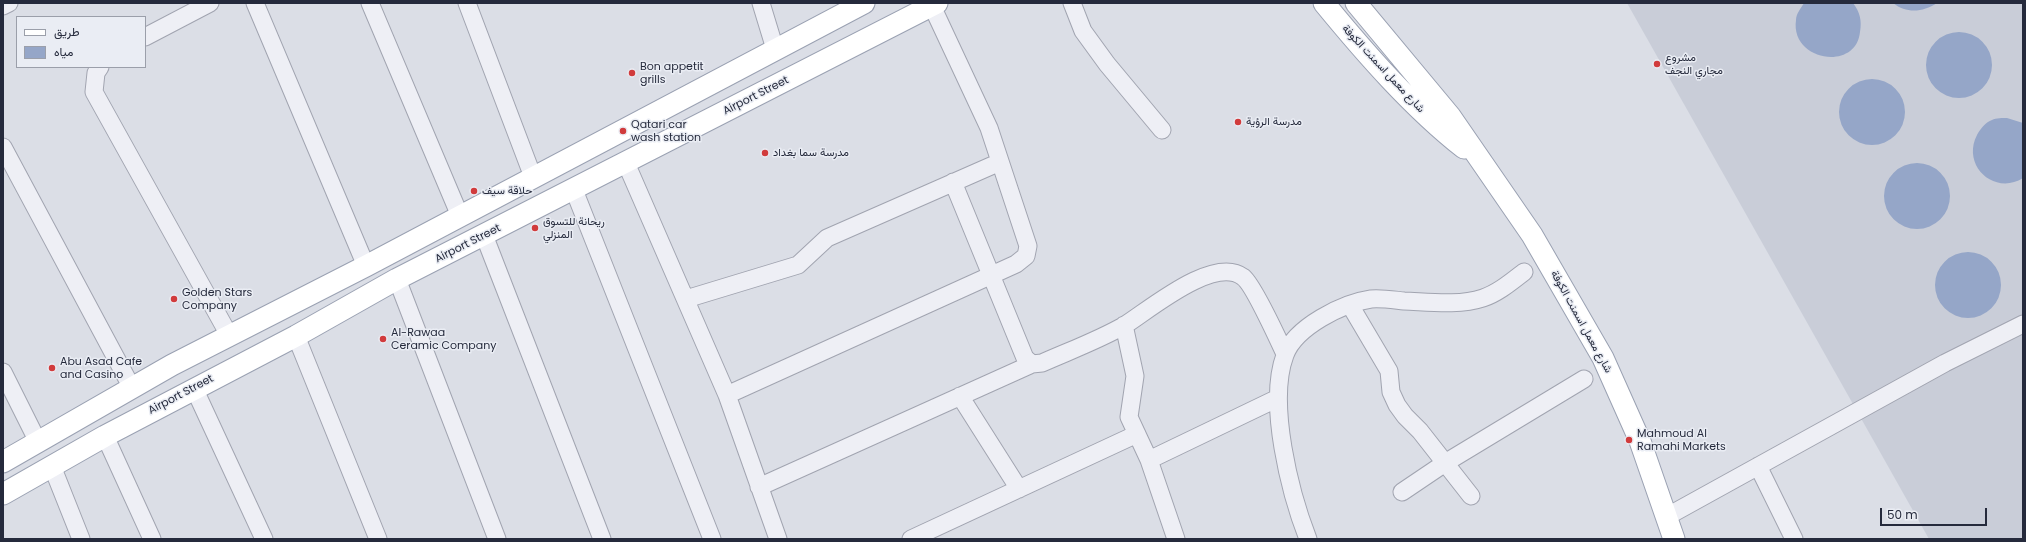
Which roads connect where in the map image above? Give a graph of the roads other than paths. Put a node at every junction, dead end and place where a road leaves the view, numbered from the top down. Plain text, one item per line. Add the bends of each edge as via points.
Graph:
1 (9, 3) edge
2 (210, 3) edge
3 (255, 3) edge
4 (370, 3) edge
5 (467, 3) edge
6 (761, 3) edge
7 (864, 3) edge
8 (1072, 3) edge
9 (1324, 3) edge
10 (1356, 3) edge
11 (934, 5) edge
12 (3, 6) edge
13 (146, 37) edge
14 (775, 49) junction
15 (99, 68) edge
16 (1162, 130) dead end
17 (3, 147) edge
18 (1000, 162) junction
19 (1482, 162) junction
20 (626, 163) junction
21 (533, 177) junction
22 (953, 182) junction
23 (510, 190) junction
24 (574, 190) junction
25 (523, 216) junction
26 (456, 218) junction
27 (475, 240) junction
28 (366, 266) junction
29 (1524, 272) dead end
30 (991, 275) junction
31 (397, 280) junction
32 (686, 299) junction
33 (1350, 305) junction
34 (2023, 324) edge
35 (1124, 325) junction
36 (229, 336) junction
37 (296, 336) junction
38 (1285, 354) junction
39 (1032, 364) junction
40 (3, 372) edge
41 (1584, 379) dead end
42 (132, 388) junction
43 (194, 388) junction
44 (727, 395) junction
45 (960, 396) junction
46 (1278, 398) junction
47 (1137, 434) junction
48 (104, 436) junction
49 (38, 442) junction
50 (1150, 460) junction
51 (3, 462) edge
52 (1445, 463) junction
53 (52, 466) junction
54 (1758, 466) junction
55 (759, 487) junction
56 (1020, 488) junction
57 (1402, 492) dead end
58 (3, 494) edge
59 (1471, 496) dead end
60 (1666, 517) junction
61 (80, 539) edge
62 (152, 539) edge
63 (264, 539) edge
64 (378, 539) edge
65 (498, 539) edge
66 (602, 539) edge
67 (712, 539) edge
68 (778, 539) edge
69 (911, 539) edge
70 (1176, 539) edge
71 (1308, 539) edge
72 (1674, 539) edge
73 (1794, 539) edge

1 - 12 street
2 - 13 street
3 - 28 street
4 - 26 street
5 - 21 street
6 - 14 street
7 - 14 main road
8 - 16 street via 1083,31
9 - 19 main road, شارع معمل اسمنت الكوفة via 1348,33 1437,127
10 - 19 main road, شارع معمل اسمنت الكوفة via 1450,116
11 - 18 street via 989,128
11 - 20 main road, Airport Street
14 - 21 main road
15 - 36 street via 96,73 94,92
17 - 42 street
18 - 22 street
18 - 30 street via 1028,246 1026,256 1016,264
19 - 60 main road, شارع معمل اسمنت الكوفة via 1532,235 1603,358 1640,441
20 - 24 main road, Airport Street
20 - 32 street
21 - 23 main road
22 - 30 street
22 - 32 street via 827,238 798,265
23 - 25 main road via 512,204
23 - 26 main road
24 - 25 main road, Airport Street
24 - 67 street
25 - 27 main road, Airport Street
26 - 27 main road via 464,231
26 - 28 main road
27 - 31 main road, Airport Street
27 - 66 street
28 - 36 main road
29 - 33 street via 1503,288 1483,298 1463,302 1372,299
30 - 39 street via 1024,358
30 - 44 street
31 - 37 main road, Airport Street
31 - 65 street
32 - 44 street
33 - 38 street via 1308,327
33 - 52 street via 1389,371 1391,392 1397,404
34 - 54 street via 1945,362
35 - 38 street via 1188,284 1228,271 1243,277 1251,288
35 - 39 street via 1042,363
35 - 47 street via 1135,376 1129,417
36 - 42 main road
37 - 43 main road, Airport Street
37 - 64 street
38 - 46 street
39 - 45 street
40 - 49 street
41 - 52 street
42 - 49 main road
43 - 48 main road, Airport Street
43 - 63 street
44 - 55 street
45 - 55 street
45 - 56 street
46 - 50 street
46 - 71 street via 1284,457 1300,519
47 - 50 street
47 - 56 street
48 - 53 main road, Airport Street
48 - 62 street
49 - 51 main road
50 - 70 street
52 - 57 street
52 - 59 street
53 - 58 main road, Airport Street
53 - 61 street
54 - 60 street
54 - 73 street
55 - 68 street
56 - 69 street
60 - 72 main road, شارع معمل اسمنت الكوفة

